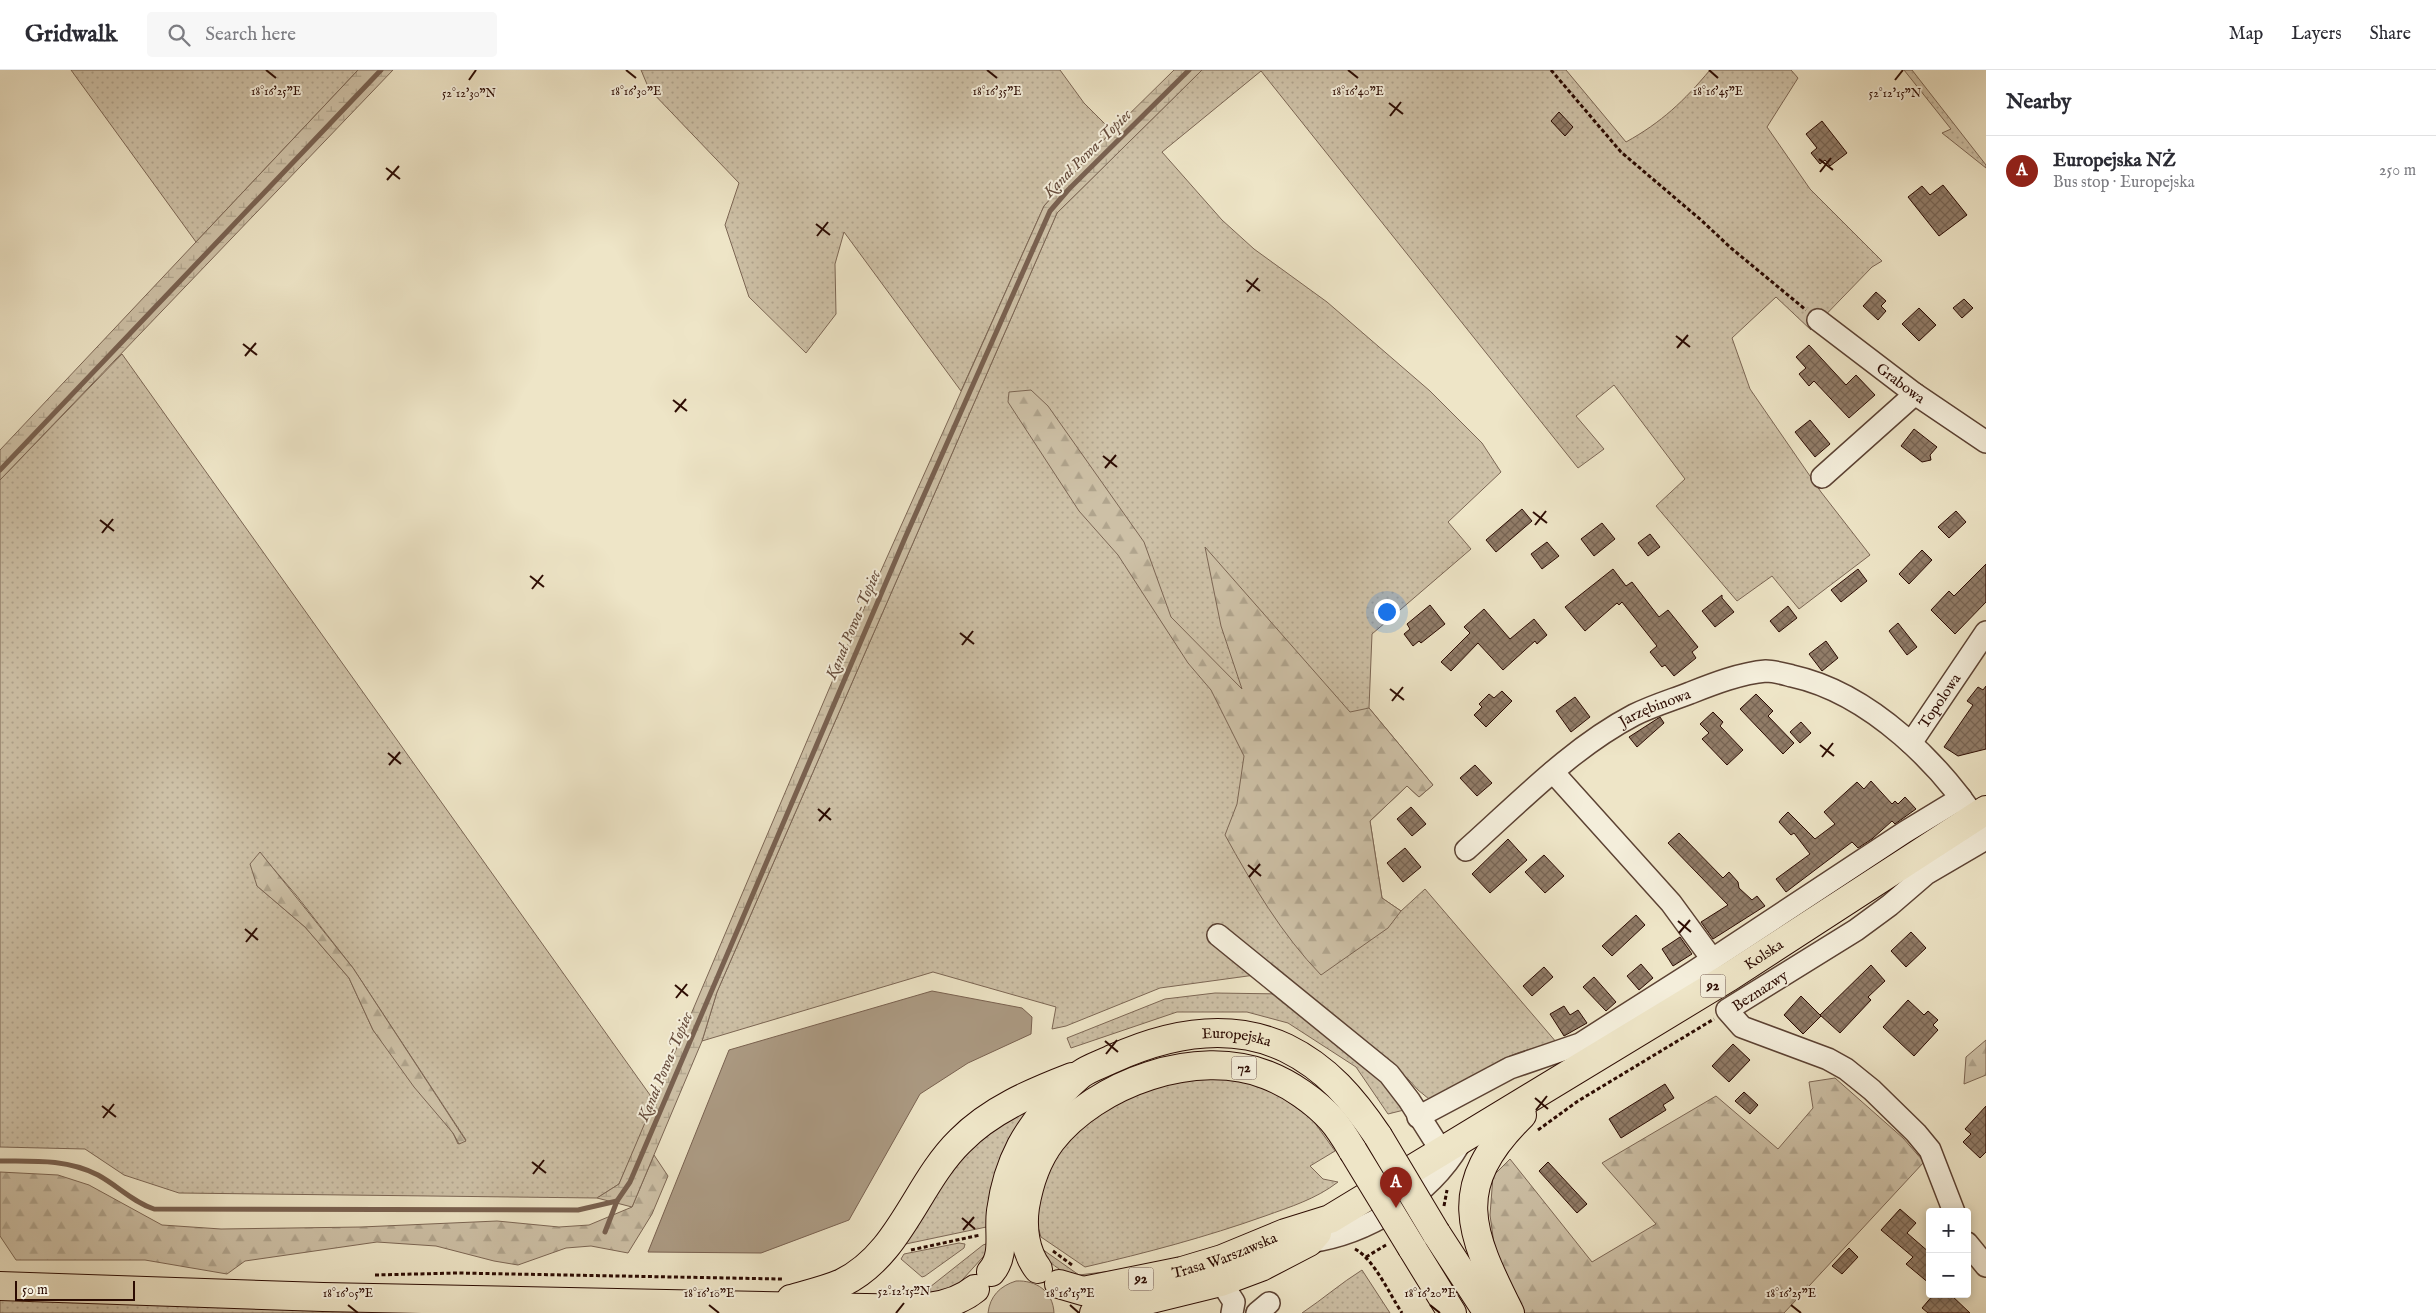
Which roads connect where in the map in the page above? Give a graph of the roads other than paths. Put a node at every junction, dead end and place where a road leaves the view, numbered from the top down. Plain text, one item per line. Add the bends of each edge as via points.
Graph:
1 (1818, 320) road end
2 (1915, 394) junction
3 (1986, 442) edge
4 (1822, 477) dead end
5 (1986, 632) edge
6 (1875, 713) joint
7 (1911, 743) junction
8 (1553, 772) junction
9 (1974, 808) edge
10 (1466, 850) dead end
11 (1218, 935) dead end
12 (1712, 960) junction
13 (1082, 1073) junction
14 (1555, 1083) junction
15 (1418, 1117) junction
16 (1452, 1146) junction
17 (1952, 1208) edge
18 (1330, 1219) junction
19 (1309, 1242) junction
20 (1971, 1248) edge
21 (1986, 1266) edge
22 (1056, 1268) junction
23 (1221, 1282) junction
24 (0, 1286) edge
25 (979, 1292) edge
26 (767, 1306) junction
27 (1072, 1313) edge
28 (1094, 1313) edge
29 (1232, 1313) edge
30 (1452, 1313) edge
31 (1488, 1313) edge
32 (1510, 1313) edge

1 - 2 street, Grabowa
2 - 3 street, Grabowa
2 - 4 street
5 - 7 street, Topolowa
6 - 7 street, Topolowa
6 - 8 street, Jarzębinowa via 1813,681 1768,671 1713,684 1633,716
7 - 9 street, Topolowa
8 - 10 street, Jarzębinowa
8 - 12 street via 1671,903
9 - 12 street via 1905,832
9 - 14 main road, Kolska / 92 via 1729,977
9 - 17 street, Beznazwy via 1984,832 1979,843 1926,874 1856,930 1727,1010 1742,1027 1828,1060 1872,1090 1930,1150
11 - 15 street via 1390,1074
12 - 15 street via 1580,1044 1510,1068
13 - 25 main road, Europejska / 72 via 1035,1124 1011,1166 1000,1214 999,1259
13 - 26 main road via 1000,1110 959,1141 887,1245 869,1265 842,1283
13 - 31 main road, Europejska / 72, bridge via 1132,1050 1187,1034 1253,1037 1286,1048 1332,1077 1358,1106
14 - 16 main road, Kolska / 92
14 - 32 main road via 1500,1137 1480,1168 1476,1183 1474,1220 1481,1250
15 - 16 street
16 - 18 main road, Trasa Warszawska / 92
16 - 19 street via 1451,1158 1396,1208 1327,1240
18 - 19 main road, Trasa Warszawska / 92
18 - 22 main road, Trasa Warszawska / 92 via 1182,1271 1083,1291
19 - 23 main road, Trasa Warszawska / 92
20 - 21 street
22 - 25 main road, 92 via 1001,1266
22 - 27 main road, Europejska
22 - 30 main road, Europejska / 72, bridge via 1028,1248 1024,1234 1024,1215 1032,1174 1045,1150 1065,1125 1087,1106 1109,1094 1158,1074 1184,1067 1218,1064 1265,1074 1290,1086 1332,1120
23 - 28 main road, Trasa Warszawska / 92
23 - 29 street via 1234,1302
24 - 26 main road, 92
25 - 26 main road, 92 via 939,1306

